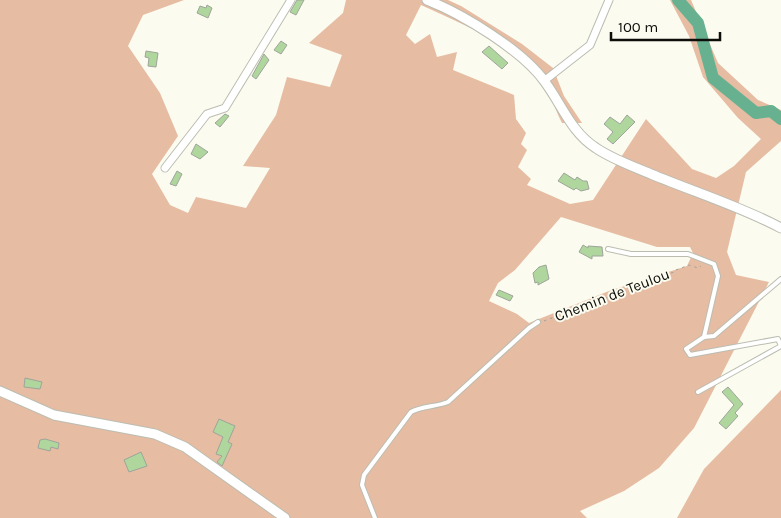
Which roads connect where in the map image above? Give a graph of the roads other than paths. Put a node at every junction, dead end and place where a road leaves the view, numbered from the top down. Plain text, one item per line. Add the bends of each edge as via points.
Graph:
1 (291, 0) edge
2 (428, 0) edge
3 (609, 0) edge
4 (544, 81) junction
5 (165, 168) dead end
6 (781, 228) edge
7 (608, 249) dead end
8 (781, 279) edge
9 (538, 322) road end
10 (704, 337) junction
11 (0, 391) edge
12 (698, 392) dead end
13 (285, 518) edge
14 (375, 518) edge

1 - 5 street via 225,108 207,114
2 - 4 street via 505,44
3 - 4 street via 590,45
4 - 6 street via 573,128 594,148
7 - 10 lane via 631,254 688,254 714,264 718,276
8 - 10 lane via 730,324 714,336
9 - 14 lane, Chemin de Teulou via 448,402 411,412 364,475 362,485
10 - 12 lane via 686,349 690,355 778,339 780,346
11 - 13 street via 54,415 155,434 185,448

